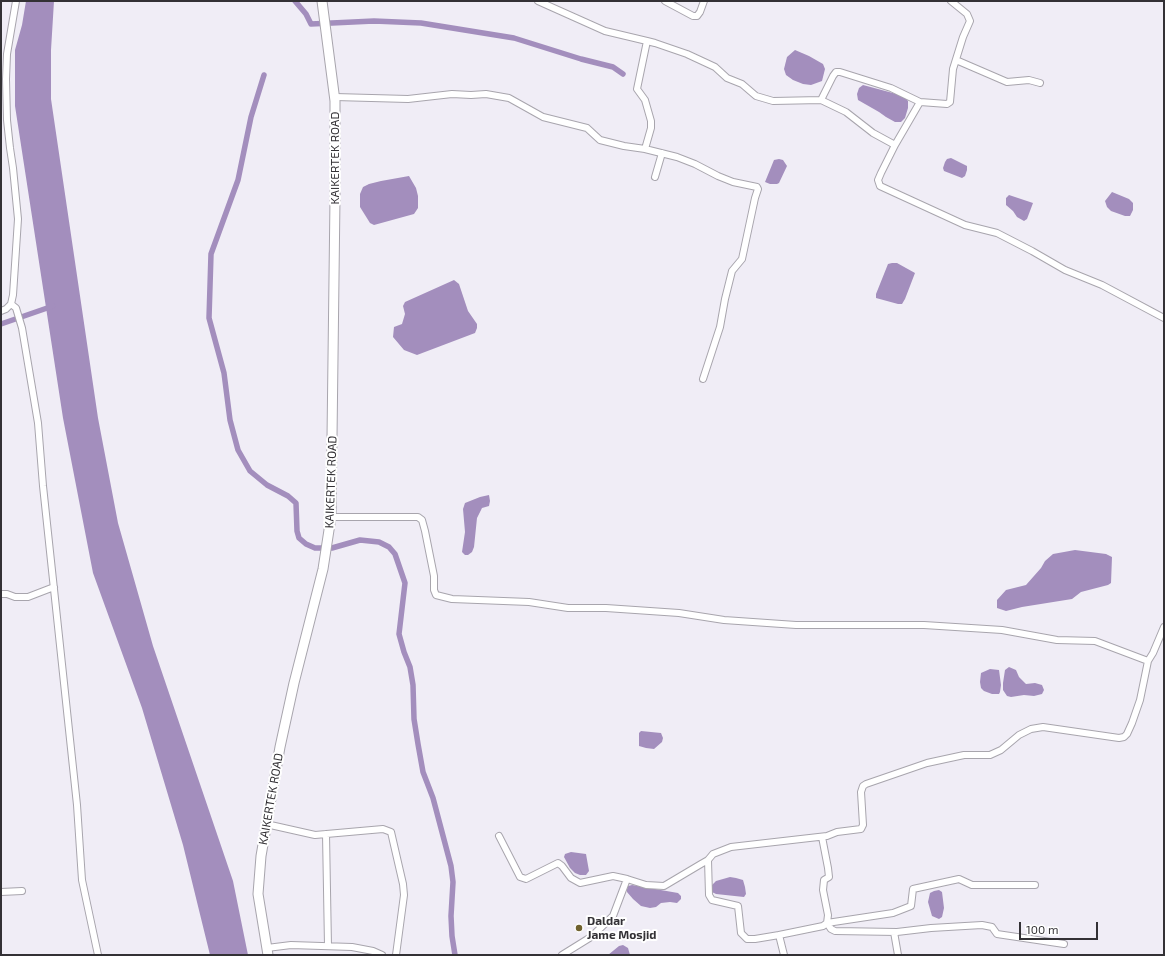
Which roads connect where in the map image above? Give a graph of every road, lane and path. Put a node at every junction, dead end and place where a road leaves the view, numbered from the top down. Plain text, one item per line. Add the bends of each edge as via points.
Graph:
1 (16, 1) edge
2 (322, 1) edge
3 (538, 1) edge
4 (665, 1) edge
5 (704, 1) edge
6 (951, 1) edge
7 (647, 41) junction
8 (956, 60) junction
9 (1040, 83) dead end
10 (334, 97) junction
11 (820, 100) junction
12 (920, 102) junction
13 (895, 145) junction
14 (645, 150) junction
15 (662, 153) junction
16 (655, 177) dead end
17 (14, 306) junction
18 (1, 311) edge
19 (1164, 318) edge
20 (703, 379) dead end
21 (331, 518) junction
22 (54, 587) junction
23 (1, 594) edge
24 (1164, 627) edge
25 (1148, 661) junction
26 (266, 824) junction
27 (326, 834) junction
28 (499, 836) dead end
29 (822, 837) junction
30 (708, 860) junction
31 (627, 879) junction
32 (1035, 885) dead end
33 (22, 891) dead end
34 (1, 892) edge
35 (827, 923) junction
36 (894, 932) junction
37 (779, 935) junction
38 (1064, 944) dead end
39 (328, 946) junction
40 (268, 951) edge
41 (98, 955) edge
42 (382, 955) edge
43 (396, 955) edge
44 (562, 955) edge
45 (784, 955) edge
46 (898, 955) edge

1 - 17 street via 7,54 6,79 7,120 18,219
2 - 10 main road, KAIKERTEK ROAD
3 - 7 street via 605,32
4 - 5 street via 693,16 700,12
6 - 8 street via 967,14 970,21
7 - 11 street via 680,51 715,67 727,78 742,84 756,96 774,101
7 - 14 street via 637,89 645,100 651,121
8 - 9 street via 1007,82 1029,80
8 - 12 street via 949,103
10 - 14 street via 408,99 452,94 486,94 509,98 543,117 587,128 600,140
10 - 21 main road, KAIKERTEK ROAD
11 - 12 street via 833,76 840,72 891,88
11 - 13 street via 846,112 873,133
12 - 13 street
13 - 19 street via 878,180 880,186 965,225 997,233 1065,270 1102,285
14 - 15 street
15 - 16 street
15 - 20 street via 683,159 733,182 758,189 742,259 732,271 720,327
17 - 18 street
17 - 22 street via 22,328 38,424
21 - 25 street via 418,517 422,520 425,531 436,595 452,599 529,602 568,608 639,610 796,625 924,625 1002,630 1057,640 1095,641
21 - 26 main road, KAIKERTEK ROAD via 323,569 294,683
22 - 23 street via 28,597
22 - 41 street via 77,805 82,880
24 - 25 street
25 - 29 street via 1134,718 1124,737 1043,727 1030,729 990,755 964,755 927,763 863,786 861,829
26 - 27 street
26 - 40 main road, KAIKERTEK ROAD via 260,856 258,894
27 - 39 street
27 - 43 street via 383,829 391,832 404,895
28 - 31 street via 520,877 526,879 558,863 571,878 580,883 612,876
29 - 30 street via 731,847 713,854
29 - 35 street via 829,877 824,880 823,890
30 - 31 street via 664,886 646,885
30 - 37 street via 709,895 712,900 738,906 741,933 747,939
31 - 44 street via 613,916 591,937
32 - 35 street via 972,885 959,879 913,889 911,906 893,913
33 - 34 street
35 - 36 street via 835,931
35 - 37 street
36 - 38 street via 982,925 992,927 997,934
36 - 46 street
37 - 45 street
39 - 40 street via 291,945
39 - 42 street via 352,947

